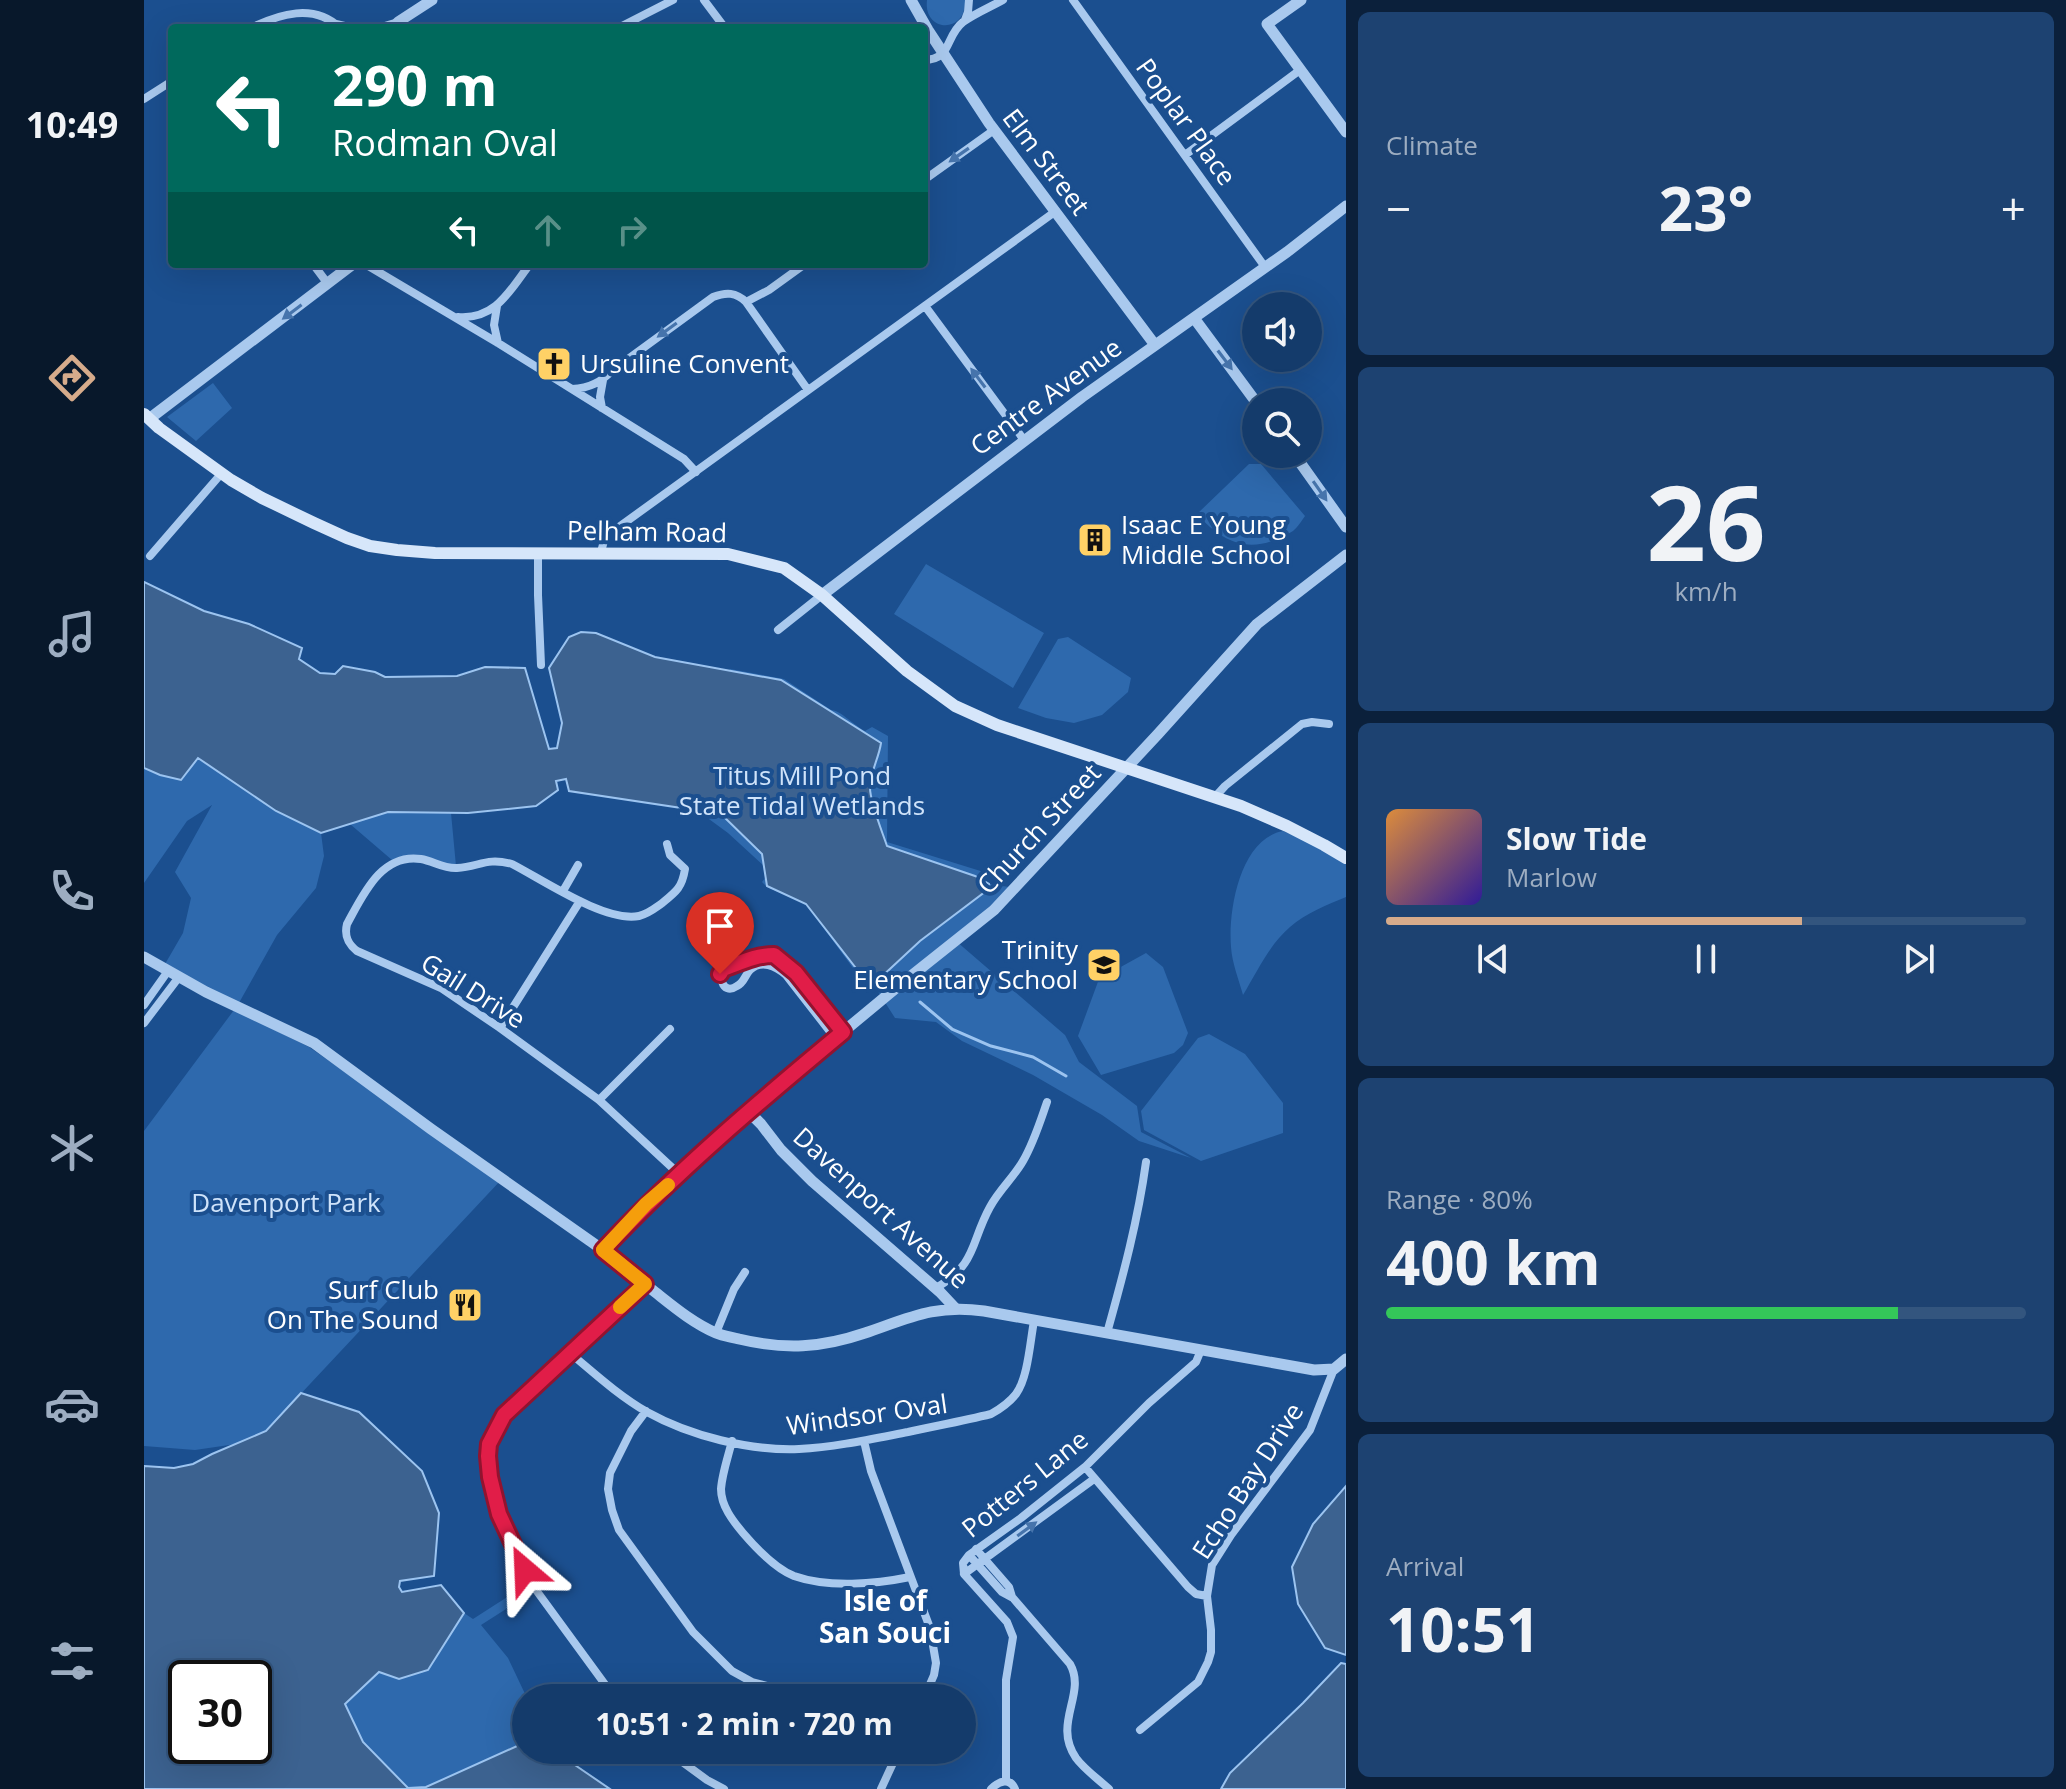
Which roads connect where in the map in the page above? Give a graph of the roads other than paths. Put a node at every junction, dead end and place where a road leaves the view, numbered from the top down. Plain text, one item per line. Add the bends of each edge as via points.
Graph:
1 (432, 0) edge
2 (673, 0) edge
3 (704, 0) edge
4 (969, 0) edge
5 (1003, 0) edge
6 (1073, 0) edge
7 (1301, 0) edge
8 (914, 2) edge
9 (964, 21) junction
10 (920, 23) edge
11 (261, 24) edge
12 (333, 24) edge
13 (398, 24) edge
14 (626, 24) edge
15 (722, 24) edge
16 (928, 33) edge
17 (944, 54) junction
18 (928, 60) edge
19 (1300, 70) junction
20 (168, 84) edge
21 (144, 99) edge
22 (994, 130) junction
23 (1346, 132) edge
24 (1185, 155) junction
25 (928, 177) edge
26 (1346, 206) edge
27 (1056, 211) junction
28 (1265, 267) junction
29 (316, 268) edge
30 (348, 268) edge
31 (372, 268) edge
32 (527, 268) edge
33 (799, 268) edge
34 (328, 284) junction
35 (746, 302) junction
36 (497, 306) junction
37 (925, 306) junction
38 (455, 317) junction
39 (1194, 318) junction
40 (498, 343) junction
41 (1155, 345) junction
42 (603, 380) junction
43 (1246, 388) edge
44 (572, 389) junction
45 (808, 390) junction
46 (602, 408) junction
47 (146, 416) edge
48 (1024, 440) junction
49 (1304, 468) edge
50 (696, 472) junction
51 (221, 474) junction
52 (1346, 527) edge
53 (538, 552) junction
54 (601, 552) junction
55 (1346, 555) edge
56 (150, 556) dead end
57 (822, 595) junction
58 (778, 630) dead end
59 (541, 665) dead end
60 (1329, 724) dead end
61 (1126, 768) junction
62 (1215, 797) junction
63 (667, 844) dead end
64 (1345, 854) edge
65 (578, 865) dead end
66 (563, 891) junction
67 (580, 901) junction
68 (144, 957) edge
69 (174, 974) junction
70 (144, 1005) edge
71 (144, 1023) edge
72 (500, 1028) junction
73 (670, 1029) dead end
74 (839, 1035) junction
75 (599, 1100) junction
76 (1047, 1102) dead end
77 (746, 1115) junction
78 (1146, 1162) dead end
79 (679, 1174) junction
80 (603, 1250) junction
81 (745, 1272) dead end
82 (645, 1284) junction
83 (936, 1288) junction
84 (955, 1308) junction
85 (1034, 1321) junction
86 (716, 1333) junction
87 (1107, 1333) junction
88 (1201, 1350) junction
89 (570, 1353) junction
90 (1346, 1359) edge
91 (1334, 1369) junction
92 (646, 1411) junction
93 (732, 1441) junction
94 (864, 1441) junction
95 (1085, 1467) junction
96 (1094, 1479) junction
97 (972, 1552) junction
98 (981, 1562) junction
99 (964, 1574) junction
100 (910, 1577) junction
101 (1207, 1596) junction
102 (604, 1684) edge
103 (760, 1684) edge
104 (930, 1684) edge
105 (1140, 1730) dead end
106 (685, 1764) edge
107 (893, 1764) edge
108 (1006, 1781) junction
109 (724, 1789) edge
110 (881, 1789) edge
111 (991, 1789) edge
112 (1015, 1789) edge
113 (1109, 1789) edge

1 - 13 street
2 - 14 street
3 - 15 street
4 - 9 street
5 - 9 street
6 - 24 street, Poplar Place
7 - 19 street via 1267,24
8 - 10 street, Elm Street
9 - 17 street
11 - 12 street via 295,13
16 - 17 street, Elm Street
17 - 18 street
17 - 22 street, Elm Street
19 - 23 street
19 - 24 street
20 - 21 street
22 -> 25 street
22 - 27 street, Elm Street
24 - 28 street, Poplar Place
26 - 28 street, Centre Avenue
27 - 37 street
27 - 41 street, Elm Street
28 - 39 street, Centre Avenue
29 - 34 street
30 - 34 street
31 - 38 street
32 - 36 street
33 - 35 street
34 -> 47 street
35 -> 42 street via 734,294 713,297
35 - 45 street
36 - 38 street via 478,317
36 - 40 street
37 - 45 street
48 -> 37 street
38 - 40 street
39 - 41 street, Centre Avenue
39 -> 43 street
40 - 44 street
41 - 48 street, Centre Avenue
42 - 44 street
42 - 46 street
44 - 46 street
45 - 50 street
46 - 50 street
47 - 51 main road, Pelham Road
48 - 57 street, Centre Avenue
49 -> 52 street
50 - 54 street via 605,537
51 - 53 main road, Pelham Road via 370,546 435,553
51 - 56 street
53 - 54 main road, Pelham Road
53 - 59 street
54 - 57 main road, Pelham Road via 748,557 784,568
55 - 61 street, Church Street via 1257,624
57 - 58 street, Centre Avenue
57 - 61 main road, Pelham Road via 955,706
60 - 62 street via 1302,724
61 - 62 main road, Pelham Road
61 - 74 street, Church Street via 994,910
62 - 64 main road, Pelham Road
63 - 67 street, Gail Drive via 685,869 683,884 648,913 618,916
65 - 66 street
66 - 67 street, Gail Drive
66 - 72 street, Gail Drive via 500,861 448,868 403,859 378,874 347,924 346,938 357,951 441,988
67 - 72 street
68 - 69 street
69 - 70 street
69 - 71 street
69 - 80 street via 314,1043
72 - 75 street, Gail Drive
73 - 75 street
74 - 74 street via 796,973 774,955 723,969 720,980 728,989 741,984 758,965 777,967
74 - 77 street, Church Street
75 - 79 street, Gail Drive
76 - 83 street via 1024,1161 989,1209 965,1265
77 - 79 street
77 - 83 street, Davenport Avenue via 761,1124 812,1181
78 - 87 street
79 - 80 street
80 - 82 street
81 - 86 street
82 - 86 street
82 - 89 street
83 - 84 street, Davenport Avenue
84 - 85 street, Davenport Avenue
84 - 86 street via 924,1312 816,1346 760,1344
85 - 87 street, Davenport Avenue
85 - 94 street, Windsor Oval via 1022,1384 1004,1406 973,1419
87 - 88 street, Davenport Avenue
88 - 91 street, Davenport Avenue
88 - 95 street, Potters Lane via 1196,1362
89 - 92 street, Windsor Oval
89 - 102 street via 504,1415 489,1444 489,1467 499,1514 516,1554
90 - 91 street
91 - 101 street, Echo Bay Drive via 1310,1430 1218,1553
92 - 93 street, Windsor Oval via 688,1430
92 - 103 street via 610,1473 608,1489 619,1530 693,1632 732,1671
93 - 94 street, Windsor Oval via 801,1449
93 - 100 street via 723,1502 758,1550 791,1575 813,1581
94 - 100 street
95 - 96 street
95 - 97 street, Potters Lane
98 -> 96 street, Potters Lane
96 - 101 street via 1188,1587
97 - 98 street
97 - 99 street, Potters Lane via 963,1563
98 - 99 street, Potters Lane
98 - 113 street via 1070,1664 1076,1682 1066,1721 1068,1737 1077,1759
99 - 108 street via 1007,1622 1013,1637 1006,1680
100 - 104 street via 935,1651
101 - 105 street, Echo Bay Drive via 1208,1662 1198,1682
106 - 109 street
107 - 110 street
108 - 111 street
108 - 112 street

